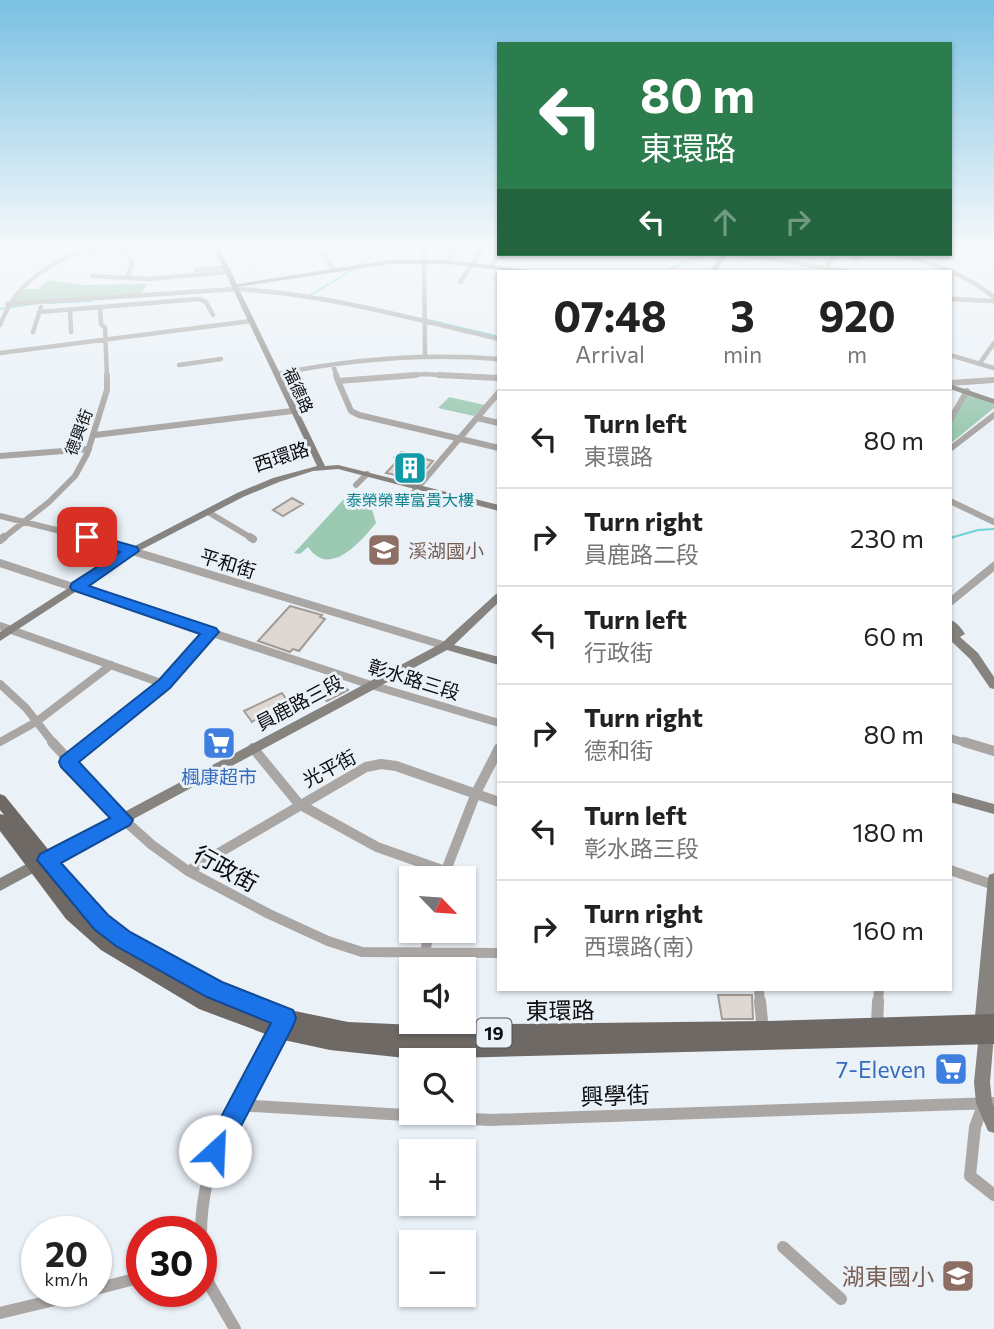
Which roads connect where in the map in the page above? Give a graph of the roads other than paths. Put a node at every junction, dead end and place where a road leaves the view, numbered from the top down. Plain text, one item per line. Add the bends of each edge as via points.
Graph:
1 (40, 309) edge
2 (70, 309) joint
3 (100, 309) edge
4 (209, 309) edge
5 (247, 309) edge
6 (249, 309) edge
7 (364, 309) edge
8 (424, 309) edge
9 (39, 312) junction
10 (212, 315) dead end
11 (251, 321) junction
12 (424, 321) junction
13 (33, 332) dead end
14 (71, 332) dead end
15 (497, 339) edge
16 (105, 340) junction
17 (994, 343) edge
18 (0, 353) edge
19 (425, 355) junction
20 (952, 356) edge
21 (220, 359) dead end
22 (497, 359) edge
23 (980, 363) junction
24 (179, 365) dead end
25 (333, 365) junction
26 (994, 368) edge
27 (280, 373) junction
28 (497, 378) edge
29 (994, 380) edge
30 (338, 381) junction
31 (952, 384) edge
32 (952, 385) edge
33 (967, 391) junction
34 (497, 394) edge
35 (994, 402) edge
36 (296, 411) junction
37 (994, 415) edge
38 (952, 417) edge
39 (477, 418) junction
40 (497, 423) edge
41 (95, 435) junction
42 (459, 439) junction
43 (952, 447) edge
44 (497, 448) edge
45 (89, 449) junction
46 (0, 456) edge
47 (325, 465) junction
48 (367, 474) junction
49 (356, 485) dead end
50 (419, 485) junction
51 (407, 500) dead end
52 (952, 502) edge
53 (497, 505) edge
54 (208, 512) junction
55 (0, 516) edge
56 (25, 521) junction
57 (994, 522) edge
58 (253, 539) dead end
59 (0, 540) edge
60 (129, 550) junction
61 (0, 563) edge
62 (994, 566) edge
63 (74, 586) junction
64 (497, 600) edge
65 (952, 600) edge
66 (953, 630) edge
67 (3, 631) edge
68 (211, 632) junction
69 (446, 646) junction
70 (497, 660) edge
71 (111, 665) junction
72 (994, 672) edge
73 (0, 684) edge
74 (164, 684) junction
75 (371, 685) junction
76 (994, 685) edge
77 (36, 722) junction
78 (497, 722) edge
79 (952, 739) edge
80 (0, 742) edge
81 (253, 748) junction
82 (994, 751) edge
83 (497, 752) edge
84 (68, 762) junction
85 (476, 793) junction
86 (952, 798) edge
87 (0, 800) edge
88 (497, 801) edge
89 (299, 804) junction
90 (994, 809) edge
91 (0, 820) edge
92 (124, 820) junction
93 (41, 864) junction
94 (422, 866) edge
95 (448, 866) edge
96 (188, 871) junction
97 (952, 871) edge
98 (994, 879) edge
99 (0, 884) edge
100 (994, 885) edge
101 (426, 943) edge
102 (497, 953) edge
103 (424, 954) junction
104 (424, 957) edge
105 (994, 959) edge
106 (759, 991) edge
107 (879, 991) edge
108 (282, 1024) junction
109 (988, 1028) edge
110 (879, 1033) junction
111 (415, 1036) edge
112 (764, 1036) junction
113 (989, 1103) edge
114 (237, 1105) junction
115 (994, 1125) edge
116 (994, 1195) edge
117 (199, 1216) edge
118 (783, 1247) dead end
119 (217, 1298) edge
120 (841, 1299) dead end
121 (25, 1307) edge
122 (0, 1313) edge
123 (235, 1329) edge

1 - 9 street
2 - 9 street
2 - 14 street
3 - 16 street, 德興街
4 - 10 street
5 - 11 street, 福德路
6 - 27 street, 福德路
7 - 12 street
8 - 12 street
9 - 13 street
11 - 16 street
11 - 27 street, 福德路
12 - 15 street
12 - 19 street
16 - 18 street
16 - 41 street, 德興街 via 107,390
17 - 23 street
19 - 22 street
19 - 25 street
20 - 23 street
21 - 24 street
23 - 26 street
25 - 27 street
25 - 30 street
27 - 36 street, 福德路
28 - 30 street via 425,374
29 - 31 street
30 - 42 street via 355,414
32 - 33 street
33 - 35 street
33 - 38 street
34 - 39 street
36 - 41 street
36 - 47 street, 福德路
37 - 43 street
39 - 40 street
39 - 42 street
41 - 45 street, 德興街
42 - 44 street
42 - 50 street
45 - 46 street
45 - 56 street, 德興街 via 75,476
47 - 48 street, 西環路
47 - 50 street, 西環路 via 347,465
47 - 54 street, 西環路 via 276,480
47 - 60 street, 西環路 via 275,476 237,492
48 - 49 street
48 - 50 street, 西環路
50 - 51 street
50 - 53 street, 西環路
52 - 57 street
54 - 58 street
54 - 60 street, 西環路
55 - 56 street, 平和街
56 - 59 street, 德興街
56 - 60 street, 平和街
60 - 63 street
60 - 69 street, 平和街
61 - 63 street, 彰水路三段
62 - 65 street
63 - 67 street
63 - 68 street, 彰水路三段
64 - 69 street, 員鹿路三段
66 - 72 street via 974,646
66 - 76 street
67 - 71 street
68 - 74 street
68 - 75 street, 彰水路三段
69 - 70 street
69 - 75 street, 員鹿路三段
71 - 74 street
71 - 77 street
73 - 77 street, 行政街
74 - 84 street
75 - 78 street, 彰水路三段
75 - 81 street, 員鹿路三段
77 - 80 street
77 - 84 street, 行政街
79 - 82 street
81 - 89 street
81 - 92 street, 員鹿路三段
83 - 85 street
84 - 92 street, 行政街
85 - 88 street, 光平街
85 - 89 street, 光平街 via 381,764 366,766
85 - 95 street
86 - 90 street
87 - 93 main road, 東環路 / 19
89 - 94 street
89 - 96 street, 光平街
91 - 93 main road, 東環路 / 19
92 - 93 street, 員鹿路三段
92 - 96 street, 行政街
93 - 99 street, 員鹿路三段
93 - 108 main road, 東環路 / 19 via 72,914 107,945 205,1003
96 - 103 street, 行政街 via 328,941 362,952
97 - 100 street
98 - 100 street
100 - 109 street
101 - 103 street
102 - 103 street, 行政街
103 - 104 street
105 - 109 street
106 - 112 street
107 - 110 street
108 - 111 main road, 東環路 / 19 via 330,1041
108 - 114 street
109 - 110 main road, 東環路 / 19
109 - 113 street via 982,1082
110 - 112 main road, 東環路 / 19
111 - 112 main road, 東環路 / 19
113 - 114 street, 興學街 via 490,1120
113 - 115 street
113 - 116 street via 975,1128 970,1175
114 - 117 street via 208,1168
118 - 120 street
119 - 123 street
121 - 122 street

